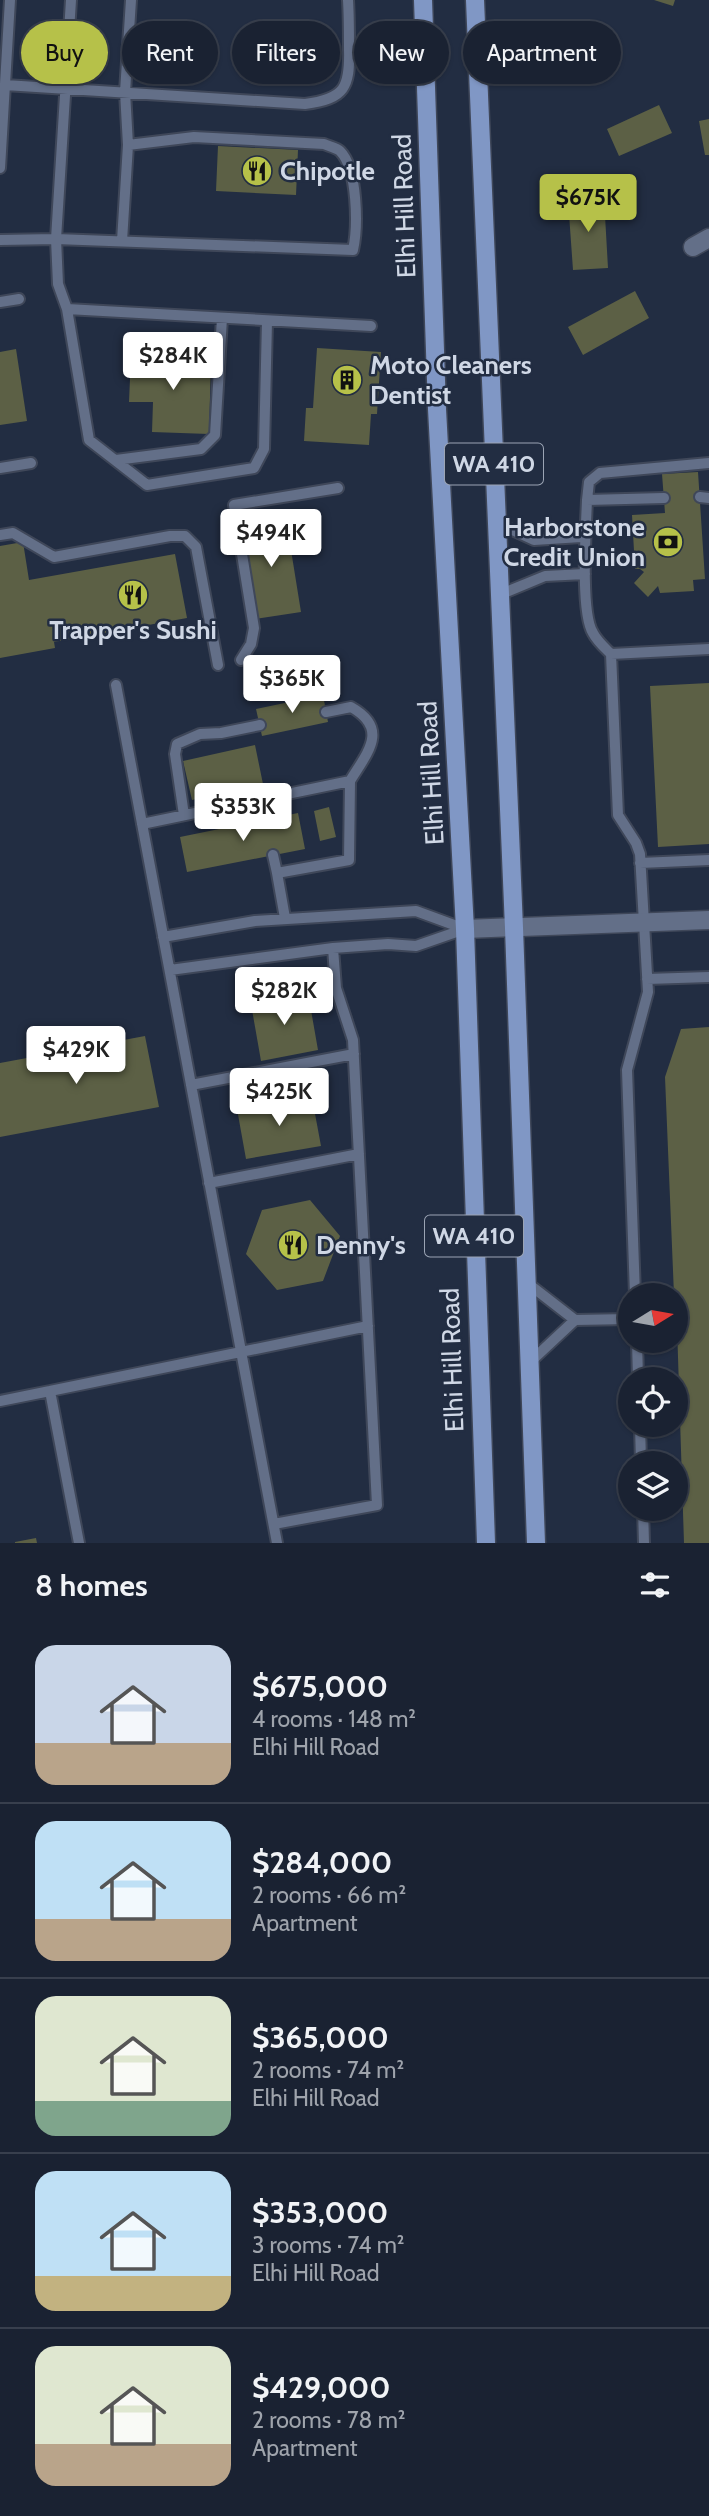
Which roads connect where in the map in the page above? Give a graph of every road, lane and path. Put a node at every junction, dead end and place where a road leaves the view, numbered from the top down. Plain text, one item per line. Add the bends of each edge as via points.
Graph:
1 (10, 0) edge
2 (71, 0) edge
3 (348, 0) edge
4 (423, 0) edge
5 (475, 0) edge
6 (130, 4) edge
7 (5, 85) junction
8 (66, 89) junction
9 (125, 92) junction
10 (1, 135) edge
11 (128, 145) junction
12 (0, 168) edge
13 (56, 239) junction
14 (0, 240) edge
15 (122, 242) junction
16 (19, 299) dead end
17 (0, 302) edge
18 (67, 309) junction
19 (222, 318) junction
20 (267, 321) junction
21 (371, 326) dead end
22 (116, 460) junction
23 (31, 463) dead end
24 (709, 463) edge
25 (0, 468) edge
26 (338, 488) dead end
27 (664, 498) dead end
28 (587, 500) junction
29 (497, 523) junction
30 (586, 528) junction
31 (0, 535) edge
32 (585, 574) junction
33 (499, 595) junction
34 (709, 649) edge
35 (611, 654) junction
36 (241, 660) dead end
37 (218, 665) dead end
38 (116, 685) dead end
39 (326, 712) dead end
40 (260, 725) dead end
41 (351, 781) junction
42 (263, 799) junction
43 (184, 815) junction
44 (266, 820) dead end
45 (142, 824) junction
46 (273, 855) dead end
47 (709, 860) edge
48 (640, 863) junction
49 (277, 873) junction
50 (285, 918) junction
51 (709, 919) edge
52 (644, 922) junction
53 (514, 928) junction
54 (465, 929) junction
55 (163, 937) junction
56 (333, 948) junction
57 (170, 970) junction
58 (709, 977) edge
59 (648, 979) junction
60 (354, 1054) junction
61 (191, 1085) junction
62 (359, 1154) junction
63 (209, 1183) junction
64 (526, 1282) junction
65 (635, 1283) edge
66 (618, 1319) edge
67 (575, 1320) junction
68 (368, 1326) junction
69 (242, 1352) junction
70 (529, 1363) junction
71 (50, 1391) junction
72 (0, 1401) edge
73 (643, 1521) edge
74 (274, 1524) junction
75 (79, 1543) edge
76 (277, 1543) edge
77 (486, 1543) edge
78 (536, 1543) edge
79 (644, 1543) edge

1 - 7 lane
2 - 8 lane
3 - 9 lane via 350,72 344,88 325,101 305,104
4 - 54 main road, Elhi Hill Road / WA 410 via 437,409
5 - 29 main road, WA 410
6 - 9 lane
7 - 8 lane
7 - 10 lane
8 - 9 lane
8 - 13 lane
9 - 11 lane
10 - 12 lane
11 - 15 lane
11 - 15 lane via 194,137 324,144 340,151 353,178 357,233 353,250
13 - 14 lane
13 - 15 lane
13 - 18 lane via 58,284
16 - 17 lane
18 - 19 lane
18 - 22 lane via 89,440
19 - 20 lane
19 - 22 lane via 215,435 201,449
20 - 21 lane
20 - 22 lane via 264,449 254,468 147,485
23 - 25 lane
24 - 28 lane via 600,473 589,482
26 - 36 lane via 233,505 254,628 251,645
27 - 28 lane
28 - 30 lane
29 - 30 lane via 534,540 581,537
29 - 33 main road, WA 410
30 - 32 lane
31 - 37 lane via 13,533 54,557 185,536 196,547
32 - 33 lane via 545,576
32 - 35 lane via 592,632
33 - 53 main road, WA 410
34 - 35 lane
35 - 48 lane via 618,816 636,843
38 - 45 lane
39 - 41 lane via 351,707 364,714 371,728 373,742
40 - 43 lane via 200,734 177,744
41 - 42 lane
41 - 49 lane via 349,860
42 - 43 lane
42 - 44 lane
43 - 45 lane
45 - 55 lane
46 - 49 lane
47 - 48 lane
48 - 52 lane
49 - 50 lane
50 - 54 lane via 416,911
50 - 55 lane
51 - 52 street
52 - 53 street
52 - 59 lane
53 - 54 street
53 - 64 main road, WA 410
54 - 56 lane via 416,946
54 - 77 main road, Elhi Hill Road / WA 410
55 - 57 lane
56 - 57 lane
56 - 60 lane via 336,988 354,1040
57 - 61 lane
58 - 59 lane
59 - 65 lane via 628,1070
60 - 61 lane
60 - 62 lane
61 - 63 lane
62 - 63 lane
62 - 68 lane
63 - 69 lane
64 - 67 lane
64 - 70 main road, WA 410
66 - 67 lane
67 - 70 lane
68 - 69 lane
68 - 74 lane via 377,1505
69 - 71 lane
69 - 74 lane
70 - 78 main road, WA 410
71 - 72 lane
71 - 75 lane
73 - 79 lane
74 - 76 lane

